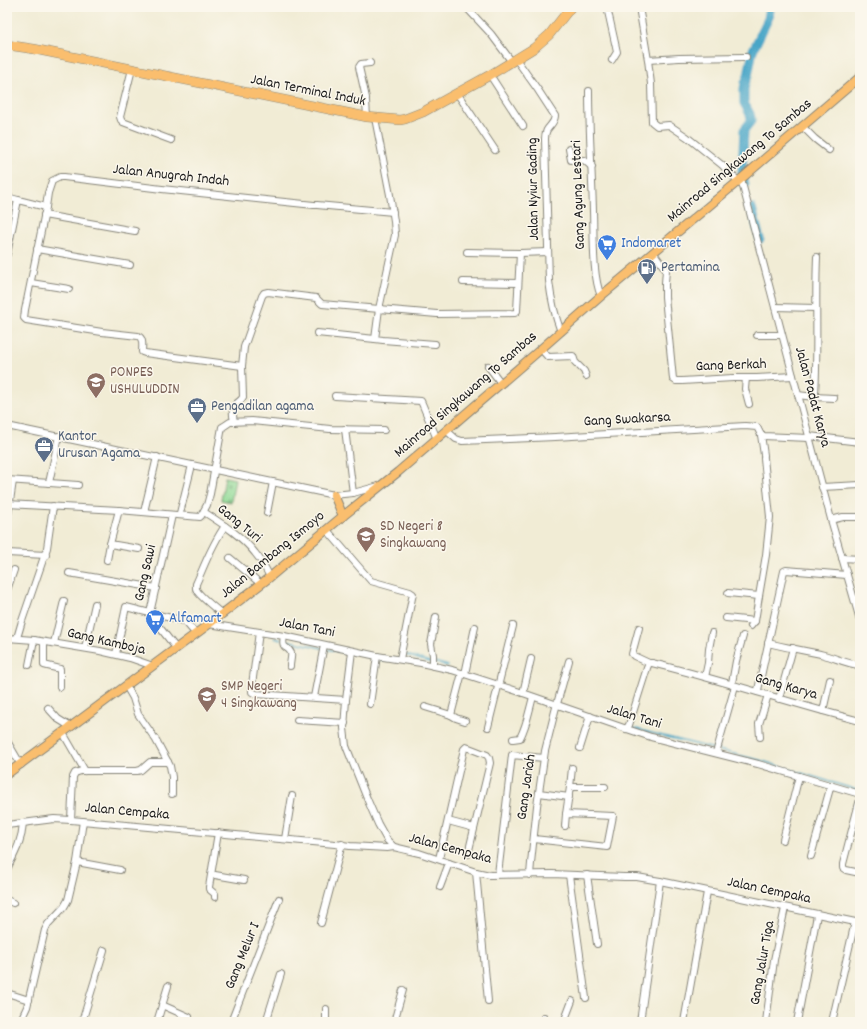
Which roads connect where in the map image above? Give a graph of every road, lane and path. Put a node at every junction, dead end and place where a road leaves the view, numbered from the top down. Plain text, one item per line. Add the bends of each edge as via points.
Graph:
1 (606, 7) edge
2 (640, 7) edge
3 (468, 8) edge
4 (570, 8) edge
5 (7, 45) edge
6 (746, 57) dead end
7 (514, 60) junction
8 (612, 60) dead end
9 (648, 60) junction
10 (370, 63) dead end
11 (132, 69) junction
12 (490, 75) junction
13 (860, 77) edge
14 (589, 91) dead end
15 (457, 93) junction
16 (371, 118) junction
17 (523, 126) dead end
18 (802, 126) junction
19 (171, 140) dead end
20 (569, 149) dead end
21 (495, 150) dead end
22 (829, 150) dead end
23 (592, 167) junction
24 (741, 178) junction
25 (7, 197) edge
26 (18, 200) junction
27 (46, 207) junction
28 (393, 212) junction
29 (44, 215) junction
30 (135, 231) dead end
31 (38, 249) junction
32 (467, 252) dead end
33 (548, 252) junction
34 (653, 252) junction
35 (520, 253) junction
36 (7, 254) edge
37 (818, 257) dead end
38 (130, 265) dead end
39 (463, 282) dead end
40 (518, 282) junction
41 (31, 283) junction
42 (69, 288) dead end
43 (601, 296) junction
44 (775, 307) junction
45 (816, 308) junction
46 (379, 309) junction
47 (561, 332) junction
48 (316, 333) dead end
49 (757, 335) dead end
50 (782, 335) junction
51 (375, 339) junction
52 (435, 344) dead end
53 (544, 352) junction
54 (242, 366) junction
55 (488, 366) dead end
56 (586, 376) dead end
57 (792, 376) junction
58 (746, 378) junction
59 (501, 383) junction
60 (800, 395) junction
61 (335, 396) dead end
62 (814, 397) junction
63 (834, 398) dead end
64 (749, 404) dead end
65 (234, 422) junction
66 (7, 426) edge
67 (345, 429) junction
68 (384, 430) dead end
69 (449, 433) junction
70 (761, 435) junction
71 (59, 436) junction
72 (811, 437) junction
73 (437, 439) junction
74 (860, 442) edge
75 (157, 457) junction
76 (192, 465) junction
77 (214, 469) junction
78 (10, 480) edge
79 (273, 482) junction
80 (49, 483) junction
81 (78, 485) dead end
82 (382, 485) junction
83 (860, 485) edge
84 (824, 487) junction
85 (353, 493) junction
86 (334, 495) junction
87 (8, 504) edge
88 (53, 506) junction
89 (118, 510) junction
90 (144, 512) junction
91 (204, 512) junction
92 (180, 513) dead end
93 (267, 513) dead end
94 (172, 515) junction
95 (343, 516) junction
96 (860, 517) edge
97 (834, 519) junction
98 (7, 521) edge
99 (225, 526) junction
100 (327, 530) junction
101 (110, 544) junction
102 (139, 549) dead end
103 (7, 553) edge
104 (46, 555) junction
105 (230, 558) dead end
106 (844, 558) junction
107 (860, 559) edge
108 (106, 560) dead end
109 (14, 570) dead end
110 (69, 573) dead end
111 (847, 575) junction
112 (270, 577) junction
113 (261, 584) junction
114 (156, 588) junction
115 (7, 590) edge
116 (728, 593) dead end
117 (759, 596) junction
118 (64, 601) dead end
119 (95, 604) dead end
120 (150, 613) junction
121 (222, 614) junction
122 (436, 617) dead end
123 (726, 618) dead end
124 (860, 620) edge
125 (212, 625) junction
126 (513, 626) dead end
127 (475, 627) dead end
128 (640, 628) dead end
129 (259, 632) junction
130 (712, 633) dead end
131 (196, 634) junction
132 (743, 636) dead end
133 (7, 638) edge
134 (17, 638) junction
135 (283, 639) junction
136 (34, 640) junction
137 (44, 642) junction
138 (54, 643) junction
139 (768, 643) junction
140 (85, 648) junction
141 (176, 648) junction
142 (323, 648) junction
143 (792, 648) junction
144 (116, 654) junction
145 (352, 654) junction
146 (377, 656) junction
147 (401, 658) junction
148 (531, 659) dead end
149 (568, 661) dead end
150 (649, 663) junction
151 (29, 665) dead end
152 (860, 665) edge
153 (153, 666) junction
154 (290, 666) dead end
155 (433, 666) junction
156 (464, 674) junction
157 (705, 677) junction
158 (830, 680) dead end
159 (500, 683) junction
160 (734, 686) junction
161 (60, 688) dead end
162 (128, 689) junction
163 (524, 691) junction
164 (758, 692) junction
165 (768, 695) junction
166 (314, 697) junction
167 (533, 697) junction
168 (779, 699) junction
169 (346, 700) junction
170 (557, 703) junction
171 (370, 704) dead end
172 (424, 707) dead end
173 (48, 708) dead end
174 (823, 711) junction
175 (451, 715) junction
176 (590, 716) junction
177 (297, 720) dead end
178 (465, 721) dead end
179 (860, 721) edge
180 (345, 723) junction
181 (71, 727) junction
182 (488, 727) dead end
183 (627, 727) junction
184 (66, 737) junction
185 (760, 737) dead end
186 (513, 739) dead end
187 (7, 741) edge
188 (580, 748) dead end
189 (717, 750) junction
190 (544, 758) junction
191 (168, 762) junction
192 (21, 765) junction
193 (572, 768) dead end
194 (85, 771) junction
195 (7, 774) edge
196 (799, 776) junction
197 (831, 785) junction
198 (570, 787) junction
199 (605, 787) dead end
200 (539, 793) junction
201 (172, 794) dead end
202 (860, 794) edge
203 (292, 796) dead end
204 (569, 797) junction
205 (860, 799) edge
206 (566, 814) junction
207 (71, 820) junction
208 (83, 821) junction
209 (448, 821) junction
210 (23, 823) junction
211 (7, 825) edge
212 (565, 826) dead end
213 (474, 828) junction
214 (218, 833) junction
215 (285, 836) junction
216 (534, 839) junction
217 (783, 840) dead end
218 (342, 844) junction
219 (394, 847) junction
220 (468, 854) dead end
221 (811, 856) dead end
222 (439, 860) junction
223 (77, 862) junction
224 (450, 864) junction
225 (7, 869) edge
226 (120, 870) dead end
227 (476, 872) junction
228 (860, 873) edge
229 (498, 874) junction
230 (530, 874) junction
231 (215, 875) dead end
232 (569, 875) junction
233 (587, 875) junction
234 (244, 880) dead end
235 (660, 881) junction
236 (440, 887) dead end
237 (706, 892) junction
238 (215, 897) dead end
239 (279, 899) dead end
240 (7, 900) edge
241 (14, 903) dead end
242 (785, 908) junction
243 (818, 915) junction
244 (321, 923) dead end
245 (857, 923) edge
246 (597, 944) dead end
247 (104, 950) dead end
248 (282, 974) dead end
249 (168, 986) dead end
250 (403, 990) dead end
251 (7, 993) edge
252 (586, 998) dead end
253 (29, 1000) junction
254 (488, 1001) dead end
255 (572, 1001) dead end
256 (162, 1005) junction
257 (326, 1009) dead end
258 (189, 1017) dead end
259 (20, 1022) edge
260 (82, 1022) edge
261 (157, 1022) edge
262 (231, 1022) edge
263 (266, 1022) edge
264 (326, 1022) edge
265 (394, 1022) edge
266 (564, 1022) edge
267 (640, 1022) edge
268 (684, 1022) edge
269 (766, 1022) edge
270 (797, 1022) edge
271 (832, 1022) edge

1 - 8 street via 617,52
2 - 9 street
3 - 7 street
4 - 7 highway, Jalan Terminal Induk via 544,40
5 - 11 highway, Jalan Terminal Induk
6 - 9 street
7 - 12 highway, Jalan Terminal Induk
7 - 33 street, Jalan Nyiur Gading via 555,116 545,134
9 - 24 street via 652,122 658,126 669,125
10 - 16 street via 361,64 359,67
11 - 16 highway, Jalan Terminal Induk
11 - 19 street via 121,120
12 - 15 highway, Jalan Terminal Induk
12 - 17 street
13 - 18 main road, Mainroad Singkawang To Sambas
14 - 23 street, Gang Agung Lestari
15 - 16 highway, Jalan Terminal Induk via 406,119 396,121
15 - 21 street
16 - 28 street
18 - 22 street
18 - 24 main road, Mainroad Singkawang To Sambas
20 - 23 street via 571,160 584,160
23 - 43 street, Gang Agung Lestari via 595,263
24 - 34 main road, Mainroad Singkawang To Sambas
24 - 44 street, Jalan Padat Karya
25 - 26 street
26 - 27 street
26 - 36 street
27 - 28 street, Jalan Anugrah Indah via 52,181 64,176
27 - 29 street
28 - 46 street via 395,235
29 - 30 street
29 - 31 street
31 - 38 street
31 - 41 street
32 - 35 street
33 - 35 street
33 - 47 street, Jalan Nyiur Gading via 550,292
34 - 43 main road, Mainroad Singkawang To Sambas
34 - 58 street, Gang Berkah via 666,270 665,298 672,379 676,381
35 - 40 street
37 - 45 street
39 - 40 street
40 - 46 street via 515,313 437,314
41 - 42 street
41 - 54 street via 24,316 28,321 138,336 142,339 142,352 145,353
43 - 47 main road, Mainroad Singkawang To Sambas
44 - 45 street
44 - 50 street, Jalan Padat Karya
45 - 62 street
46 - 51 street
46 - 54 street via 322,304 316,298 264,293 244,347
47 - 53 main road, Mainroad Singkawang To Sambas
48 - 51 street
49 - 50 street
50 - 57 street, Jalan Padat Karya
51 - 52 street
53 - 56 street via 572,356
53 - 59 main road, Mainroad Singkawang To Sambas
54 - 65 street via 243,397 233,406
55 - 59 street
57 - 58 street, Gang Berkah
57 - 60 street, Jalan Padat Karya
58 - 64 street via 745,389
59 - 69 main road, Mainroad Singkawang To Sambas
60 - 62 street
60 - 72 street, Jalan Padat Karya
61 - 73 street via 421,401
62 - 63 street
65 - 67 street via 252,421
65 - 77 street via 222,427
66 - 71 street, Mainroad Singkawang To Sambas
67 - 68 street
67 - 85 street
69 - 70 street, Gang Swakarsa via 458,440 467,441 745,426 756,427
69 - 73 main road, Mainroad Singkawang To Sambas
70 - 72 street, Gang Swakarsa
70 - 117 street via 770,517
71 - 75 street, Mainroad Singkawang To Sambas
71 - 80 street
72 - 74 street, Gang Swakarsa
72 - 84 street, Jalan Padat Karya
73 - 82 main road, Mainroad Singkawang To Sambas
75 - 76 street, Mainroad Singkawang To Sambas
75 - 90 street
76 - 77 street, Mainroad Singkawang To Sambas
76 - 92 street
77 - 79 street, Mainroad Singkawang To Sambas
77 - 91 street
78 - 80 street
78 - 87 street
79 - 86 street, Mainroad Singkawang To Sambas
79 - 93 street
80 - 81 street
82 - 85 street, Mainroad Singkawang To Sambas
82 - 95 main road, Jalan Bambang Ismoyo
83 - 84 street
84 - 97 street, Jalan Padat Karya
85 - 86 street, Mainroad Singkawang To Sambas
86 - 95 main road
87 - 88 street
87 - 98 street
88 - 89 street
88 - 104 street
89 - 90 street
89 - 101 street
90 - 94 street
91 - 94 street, Gang Turi via 198,517
91 - 99 street, Gang Turi
94 - 114 street, Gang Sawi
95 - 100 main road, Jalan Bambang Ismoyo
96 - 97 street
97 - 106 street, Jalan Padat Karya
99 - 112 street, Gang Turi via 255,552
99 - 121 street via 211,547 196,584 196,590 201,596
100 - 112 main road, Jalan Bambang Ismoyo
100 - 147 street via 371,581 412,594
101 - 102 street
101 - 108 street
103 - 104 street
104 - 134 street
105 - 113 street
106 - 107 street
106 - 111 street, Jalan Padat Karya
109 - 115 street
110 - 114 street
111 - 124 street, Jalan Padat Karya
111 - 139 street via 784,571
112 - 113 main road, Jalan Bambang Ismoyo
113 - 121 main road, Jalan Bambang Ismoyo
114 - 120 street, Gang Sawi
116 - 117 street
117 - 123 street via 753,623
118 - 138 street
119 - 140 street
120 - 131 street, Gang Sawi via 184,621
120 - 141 street
120 - 144 street via 125,608
121 - 125 main road, Jalan Bambang Ismoyo
122 - 155 street via 431,644
125 - 129 street, Jalan Tani
125 - 131 main road, Jalan Bambang Ismoyo
126 - 159 street
127 - 156 street
128 - 150 street, Gang Karya via 632,654
129 - 135 street, Jalan Tani
129 - 166 street via 252,692
130 - 157 street
131 - 141 main road, Jalan Bambang Ismoyo
132 - 160 street via 732,683
133 - 134 street
134 - 136 street, Gang Kamboja
135 - 142 street, Jalan Tani
135 - 154 street via 284,647 291,653
136 - 137 street, Gang Kamboja
136 - 151 street
137 - 138 street, Gang Kamboja
137 - 161 street via 44,664 60,669
138 - 140 street, Gang Kamboja
139 - 143 street
139 - 164 street
140 - 144 street, Gang Kamboja
141 - 153 main road, Jalan Bambang Ismoyo
142 - 145 street, Jalan Tani
142 - 166 street
143 - 152 street
143 - 168 street
144 - 153 street, Gang Kamboja
145 - 146 street, Jalan Tani
145 - 169 street
146 - 147 street, Jalan Tani
146 - 171 street
147 - 155 street, Jalan Tani
148 - 163 street
149 - 170 street, Gang Jariah
150 - 157 street, Gang Karya
150 - 183 street
153 - 162 main road, Jalan Bambang Ismoyo
155 - 156 street, Jalan Tani
156 - 159 street, Jalan Tani
156 - 175 street
157 - 160 street, Gang Karya
158 - 174 street
159 - 163 street, Jalan Tani
159 - 182 street
160 - 164 street, Gang Karya
160 - 189 street
162 - 181 main road, Jalan Bambang Ismoyo
162 - 191 street via 138,714
163 - 167 street, Jalan Tani
164 - 165 street, Gang Karya
165 - 168 street, Gang Karya
165 - 185 street via 759,724
166 - 169 street
167 - 170 street, Jalan Tani
167 - 186 street via 524,731 520,738
168 - 174 street, Gang Karya
169 - 180 street
170 - 176 street, Jalan Tani
170 - 190 street, Gang Jariah
172 - 175 street
173 - 181 street via 58,719
174 - 179 street, Gang Karya
175 - 178 street
176 - 183 street, Jalan Tani
176 - 188 street
177 - 180 street
180 - 219 street via 346,746 356,774 382,832
181 - 184 main road, Jalan Bambang Ismoyo
183 - 189 street, Jalan Tani via 651,737
184 - 192 main road, Jalan Bambang Ismoyo
184 - 194 street
187 - 192 street
189 - 196 street, Jalan Tani
190 - 200 street, Gang Jariah
190 - 229 street via 512,756
191 - 194 street via 150,762 137,771
191 - 201 street
192 - 195 main road, Jalan Bambang Ismoyo
193 - 198 street
194 - 207 street via 73,775
196 - 197 street, Jalan Tani
196 - 217 street
197 - 202 street, Jalan Tani
197 - 221 street
198 - 199 street
198 - 204 street
200 - 204 street
200 - 216 street, Gang Jariah
203 - 215 street
204 - 206 street
205 - 228 street via 843,864 846,870
206 - 212 street
206 - 216 street via 613,816 607,847
207 - 208 street, Jalan Cempaka
207 - 210 street, Jalan Cempaka via 54,819
208 - 214 street, Jalan Cempaka
208 - 223 street
209 - 213 street
209 - 213 street via 464,749 469,748 490,758
209 - 222 street
210 - 211 street, Jalan Cempaka
210 - 225 street via 19,846
213 - 220 street
214 - 215 street, Jalan Cempaka
214 - 238 street via 209,887
215 - 218 street, Jalan Cempaka
216 - 230 street, Gang Jariah
218 - 219 street, Jalan Cempaka
218 - 244 street
219 - 222 street, Jalan Cempaka
222 - 224 street, Jalan Cempaka
223 - 226 street
223 - 253 street via 67,903 45,930
224 - 227 street, Jalan Cempaka
224 - 236 street
227 - 229 street, Jalan Cempaka
227 - 254 street
229 - 230 street, Jalan Cempaka
230 - 232 street, Jalan Cempaka
231 - 234 street
232 - 233 street, Jalan Cempaka
232 - 252 street
233 - 235 street, Jalan Cempaka
233 - 246 street
235 - 237 street, Jalan Cempaka
235 - 267 street
237 - 242 street, Jalan Cempaka
237 - 268 street
239 - 262 street, Gang Melur I
240 - 241 street
242 - 243 street, Jalan Cempaka
242 - 269 street, Gang Jalur Tiga
243 - 245 street, Jalan Cempaka
243 - 270 street
245 - 271 street
247 - 260 street
248 - 263 street
249 - 256 street
250 - 265 street
251 - 253 street
253 - 259 street
255 - 266 street
256 - 258 street
256 - 261 street
257 - 264 street

